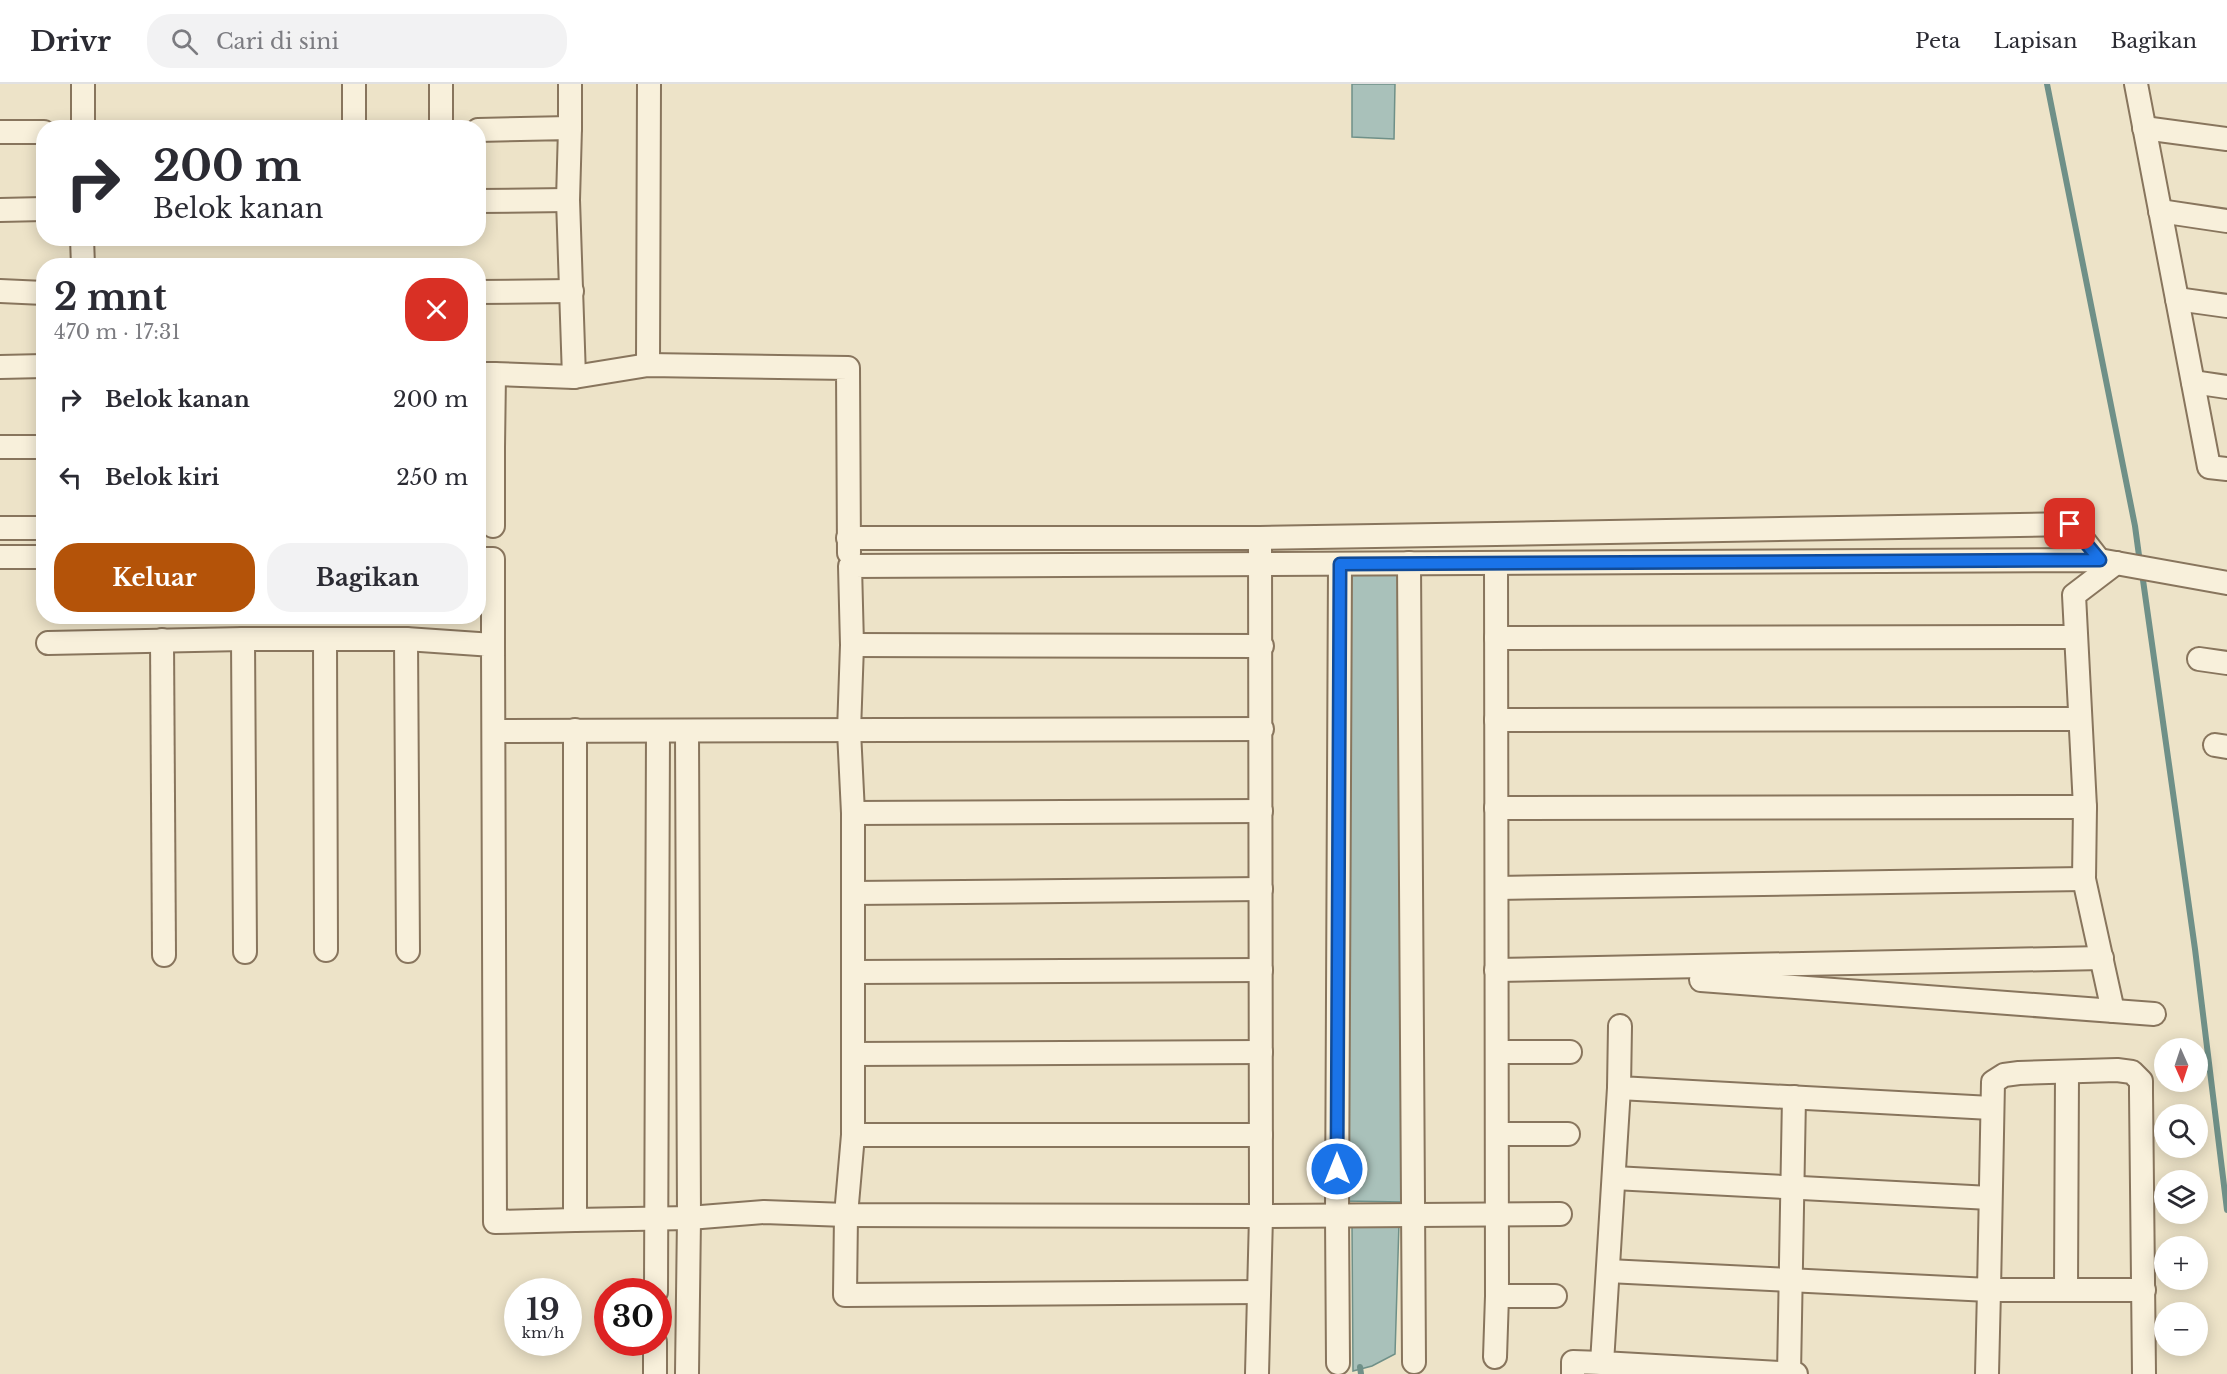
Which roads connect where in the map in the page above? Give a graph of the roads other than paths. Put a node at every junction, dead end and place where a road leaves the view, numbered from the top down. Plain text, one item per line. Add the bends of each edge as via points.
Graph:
1 (83, 84) edge
2 (354, 84) edge
3 (441, 84) edge
4 (570, 84) edge
5 (649, 84) edge
6 (2136, 84) edge
7 (83, 120) edge
8 (354, 120) edge
9 (441, 120) edge
10 (570, 128) junction
11 (2144, 128) junction
12 (486, 130) edge
13 (0, 132) edge
14 (36, 132) edge
15 (2227, 140) edge
16 (568, 200) junction
17 (486, 201) edge
18 (36, 209) edge
19 (0, 210) edge
20 (2160, 211) junction
21 (2227, 221) edge
22 (0, 291) edge
23 (572, 291) junction
24 (486, 292) edge
25 (36, 293) edge
26 (2177, 298) junction
27 (2227, 306) edge
28 (648, 365) junction
29 (36, 366) edge
30 (0, 367) edge
31 (486, 374) edge
32 (574, 377) junction
33 (2193, 382) junction
34 (2227, 387) edge
35 (0, 447) edge
36 (36, 447) edge
37 (486, 447) edge
38 (2227, 469) edge
39 (486, 526) edge
40 (0, 528) edge
41 (36, 528) edge
42 (848, 538) junction
43 (1260, 538) junction
44 (0, 557) edge
45 (36, 557) edge
46 (486, 559) edge
47 (1409, 563) junction
48 (1496, 563) junction
49 (2114, 563) junction
50 (1261, 564) junction
51 (1340, 564) junction
52 (850, 566) junction
53 (2227, 583) edge
54 (1496, 638) junction
55 (2076, 638) junction
56 (243, 639) junction
57 (325, 639) junction
58 (406, 639) junction
59 (162, 640) junction
60 (48, 643) dead end
61 (493, 645) junction
62 (852, 645) junction
63 (1262, 646) junction
64 (2199, 659) dead end
65 (2227, 663) edge
66 (1496, 720) junction
67 (2080, 720) junction
68 (1262, 729) junction
69 (575, 730) junction
70 (495, 731) junction
71 (658, 731) junction
72 (849, 731) junction
73 (687, 732) junction
74 (2085, 807) junction
75 (1496, 808) junction
76 (1261, 811) junction
77 (853, 813) junction
78 (2084, 879) junction
79 (1497, 888) junction
80 (1261, 889) junction
81 (853, 893) junction
82 (326, 950) dead end
83 (408, 951) dead end
84 (244, 952) dead end
85 (164, 955) dead end
86 (2102, 958) junction
87 (1261, 970) junction
88 (1497, 970) junction
89 (1569, 970) junction
90 (854, 972) junction
91 (2113, 1011) junction
92 (2154, 1014) dead end
93 (1620, 1026) dead end
94 (1261, 1052) junction
95 (1497, 1052) junction
96 (1570, 1052) dead end
97 (853, 1054) junction
98 (2067, 1072) junction
99 (1619, 1088) junction
100 (1794, 1097) junction
101 (1991, 1108) junction
102 (853, 1134) junction
103 (1497, 1134) junction
104 (1568, 1134) dead end
105 (1261, 1135) junction
106 (1614, 1178) junction
107 (1791, 1187) junction
108 (1990, 1198) junction
109 (1497, 1214) junction
110 (1560, 1214) dead end
111 (846, 1215) junction
112 (1337, 1215) junction
113 (1413, 1215) junction
114 (1261, 1216) junction
115 (689, 1218) junction
116 (656, 1219) junction
117 (575, 1220) junction
118 (1608, 1271) junction
119 (656, 1278) edge
120 (1790, 1280) junction
121 (1989, 1290) junction
122 (2066, 1290) junction
123 (2144, 1290) junction
124 (1259, 1292) junction
125 (1497, 1296) junction
126 (1555, 1296) dead end
127 (655, 1356) edge
128 (1495, 1357) dead end
129 (1414, 1362) dead end
130 (1338, 1363) dead end
131 (1602, 1363) junction
132 (655, 1374) edge
133 (687, 1374) edge
134 (1257, 1374) edge
135 (1573, 1374) edge
136 (1789, 1374) edge
137 (1796, 1374) edge
138 (1987, 1374) edge
139 (2144, 1374) edge

1 - 7 street
2 - 8 street
3 - 9 street
4 - 10 street
5 - 28 street
6 - 11 street
10 - 12 street
10 - 16 street
11 - 15 street
11 - 20 street
13 - 14 street
16 - 17 street
16 - 23 street
18 - 19 street
20 - 21 street
20 - 26 street
22 - 25 street
23 - 24 street
23 - 32 street
26 - 27 street
26 - 33 street
28 - 32 street
28 - 42 street via 848,368
29 - 30 street
31 - 32 street
31 - 37 street
33 - 34 street
33 - 38 street via 2209,467
35 - 36 street
37 - 39 street
39 - 46 street
40 - 41 street
42 - 43 street
42 - 52 street
43 - 49 street via 2070,524
43 - 50 street
44 - 45 street
46 - 61 street
47 - 48 street
47 - 51 street
47 - 113 street
48 - 49 street
48 - 54 street
49 - 53 street
49 - 55 street via 2074,596
50 - 51 street
50 - 52 street
50 - 63 street
51 - 112 street
52 - 62 street
54 - 55 street
54 - 66 street
55 - 67 street
56 - 57 street
56 - 59 street
56 - 84 street
57 - 58 street
57 - 82 street
58 - 61 street
58 - 83 street
59 - 60 street
59 - 85 street
61 - 70 street
62 - 63 street
62 - 72 street
63 - 68 street
64 - 65 street
66 - 67 street
66 - 75 street
67 - 74 street
68 - 72 street
68 - 76 street
69 - 70 street
69 - 71 street
69 - 117 street
70 - 117 street via 495,1222
71 - 73 street
71 - 116 street
72 - 73 street
72 - 77 street
73 - 115 street
74 - 75 street
74 - 78 street
75 - 79 street
76 - 77 street
76 - 80 street
77 - 81 street
78 - 79 street
78 - 86 street
79 - 88 street
80 - 81 street
80 - 87 street
81 - 90 street
86 - 89 street
86 - 91 street
87 - 90 street
87 - 94 street
88 - 89 street
88 - 95 street
89 - 91 street
90 - 97 street
91 - 92 street
93 - 99 street
94 - 97 street
94 - 105 street
95 - 96 street
95 - 103 street
97 - 102 street
98 - 101 street via 2004,1075 1993,1082
98 - 122 street
98 - 123 street via 2117,1070 2132,1072 2140,1081
99 - 100 street
99 - 106 street
100 - 101 street
100 - 107 street
101 - 108 street
102 - 105 street
102 - 111 street
103 - 104 street
103 - 109 street
105 - 114 street
106 - 107 street
106 - 118 street
107 - 108 street
107 - 120 street
108 - 121 street
109 - 110 street
109 - 113 street
109 - 125 street
111 - 114 street
111 - 115 street via 764,1212
111 - 124 street via 845,1295
112 - 113 street
112 - 114 street
112 - 130 street
113 - 129 street
114 - 124 street
115 - 116 street
115 - 133 street
116 - 117 street
116 - 119 street
118 - 120 street
118 - 131 street
120 - 121 street
120 - 136 street
121 - 122 street
121 - 138 street
122 - 123 street
123 - 139 street
124 - 134 street
125 - 126 street
125 - 128 street
127 - 132 street
131 - 135 street via 1573,1362
131 - 136 street
136 - 137 street

